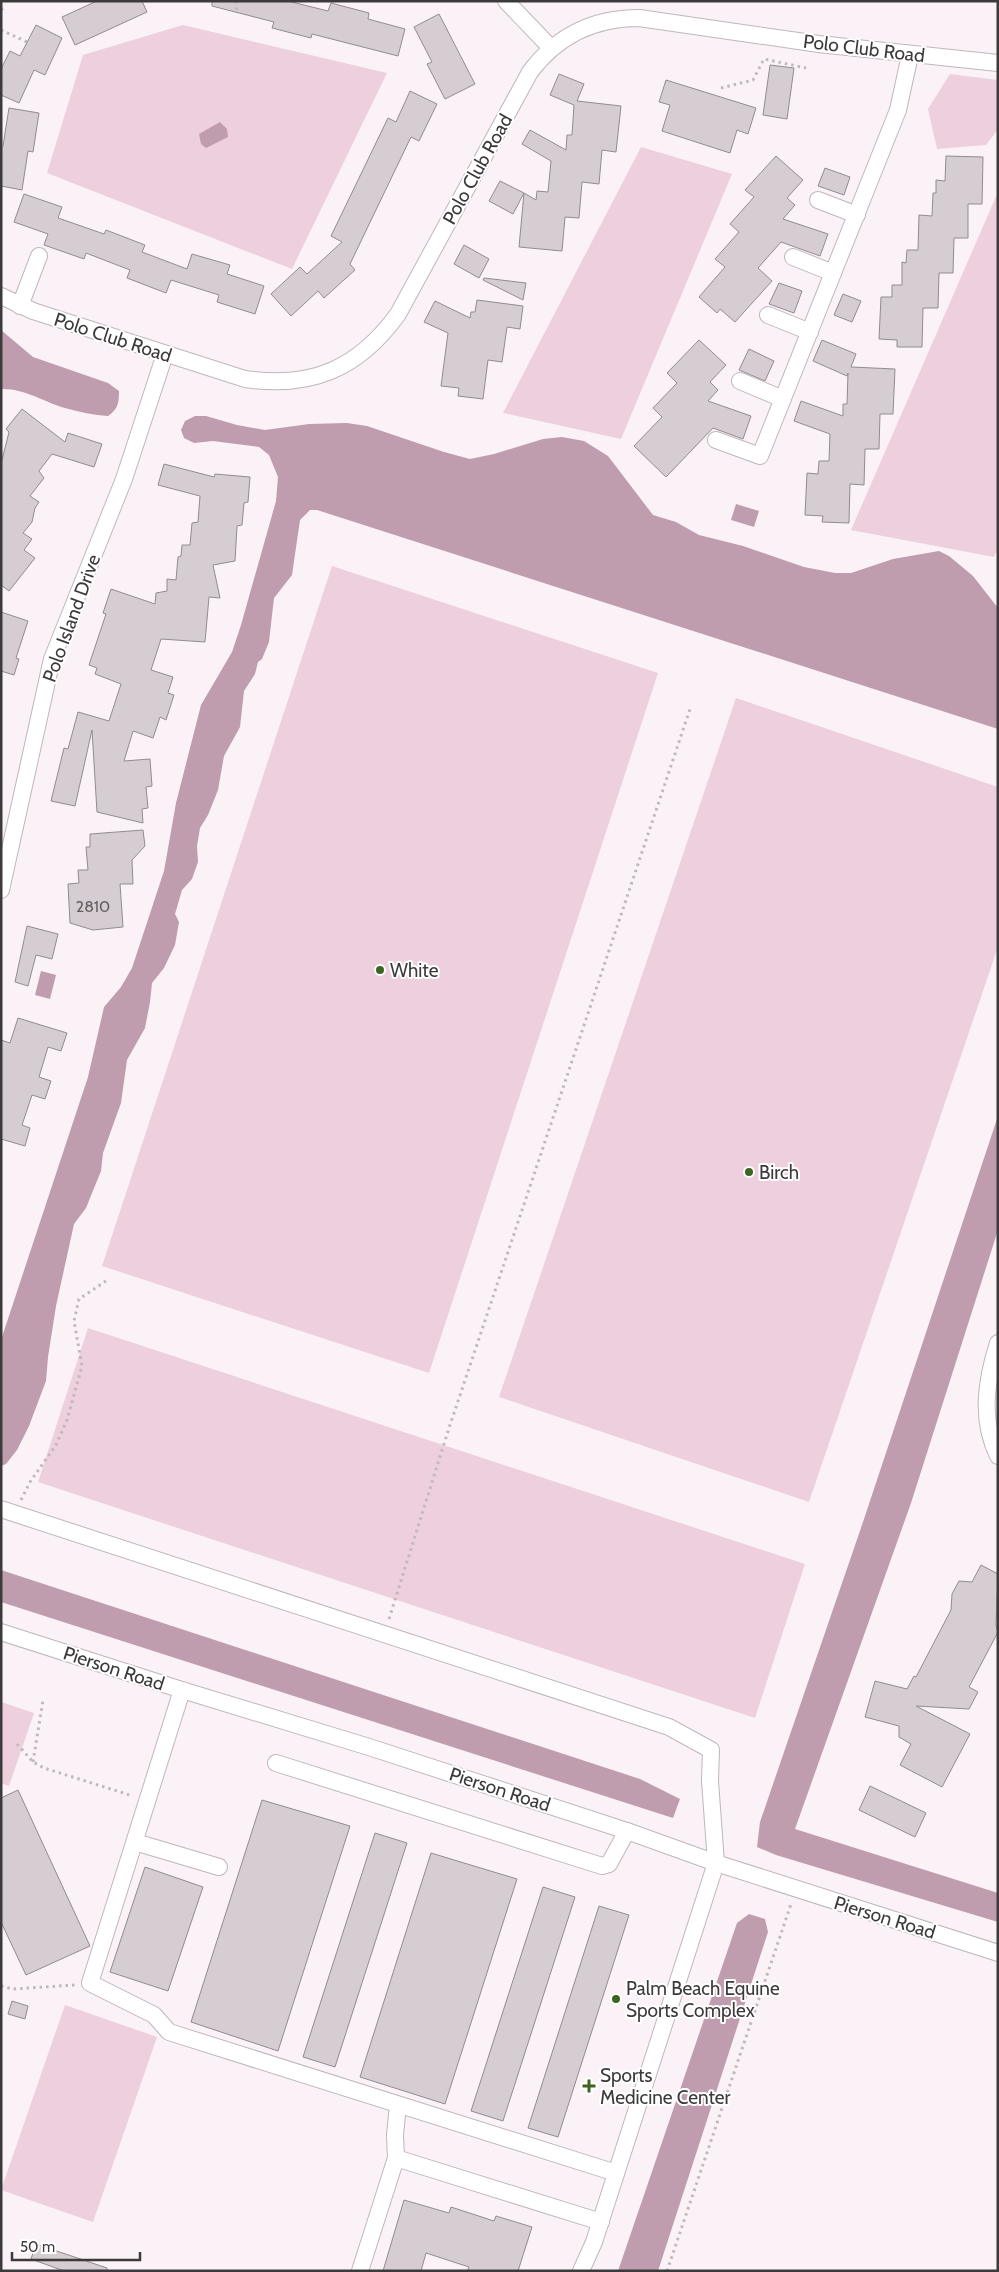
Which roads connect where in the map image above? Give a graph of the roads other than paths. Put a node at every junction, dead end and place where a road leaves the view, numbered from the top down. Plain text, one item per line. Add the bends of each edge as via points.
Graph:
1 (506, 1) edge
2 (551, 48) junction
3 (910, 54) junction
4 (998, 63) edge
5 (818, 200) dead end
6 (857, 215) junction
7 (39, 256) dead end
8 (793, 257) dead end
9 (833, 273) junction
10 (1, 296) edge
11 (20, 306) junction
12 (768, 315) dead end
13 (810, 332) junction
14 (165, 354) junction
15 (740, 381) dead end
16 (783, 399) junction
17 (716, 440) dead end
18 (1, 890) edge
19 (998, 1343) edge
20 (998, 1456) edge
21 (8, 1511) edge
22 (1, 1632) edge
23 (182, 1690) junction
24 (276, 1763) dead end
25 (627, 1831) junction
26 (135, 1842) junction
27 (716, 1864) junction
28 (219, 1867) dead end
29 (998, 1953) edge
30 (398, 2105) junction
31 (396, 2158) junction
32 (616, 2173) junction
33 (601, 2222) junction
34 (360, 2271) edge
35 (581, 2271) edge

1 - 2 street
2 - 3 street, Polo Club Road via 598,22 640,18
2 - 14 street, Polo Club Road via 530,72 398,314 368,350 327,373 281,382 246,379
3 - 4 street, Polo Club Road
3 - 6 street via 898,110
5 - 6 street
6 - 9 street
7 - 11 street
8 - 9 street
9 - 13 street
10 - 11 street, Polo Club Road
11 - 14 street, Polo Club Road
12 - 13 street
13 - 16 street
14 - 18 street, Polo Island Drive via 124,479 52,660
15 - 16 street
16 - 17 street via 760,456
19 - 20 street via 989,1374 986,1402 989,1432
21 - 27 street via 669,1727 711,1750
22 - 23 street, Pierson Road
23 - 25 street, Pierson Road
23 - 26 street
24 - 25 street via 602,1866 609,1864
25 - 27 street, Pierson Road
26 - 28 street
26 - 30 street via 90,1984 154,2015 169,2032
27 - 29 street, Pierson Road
27 - 32 street
30 - 31 street
30 - 32 street
31 - 33 street
31 - 34 street
32 - 33 street
33 - 35 street

